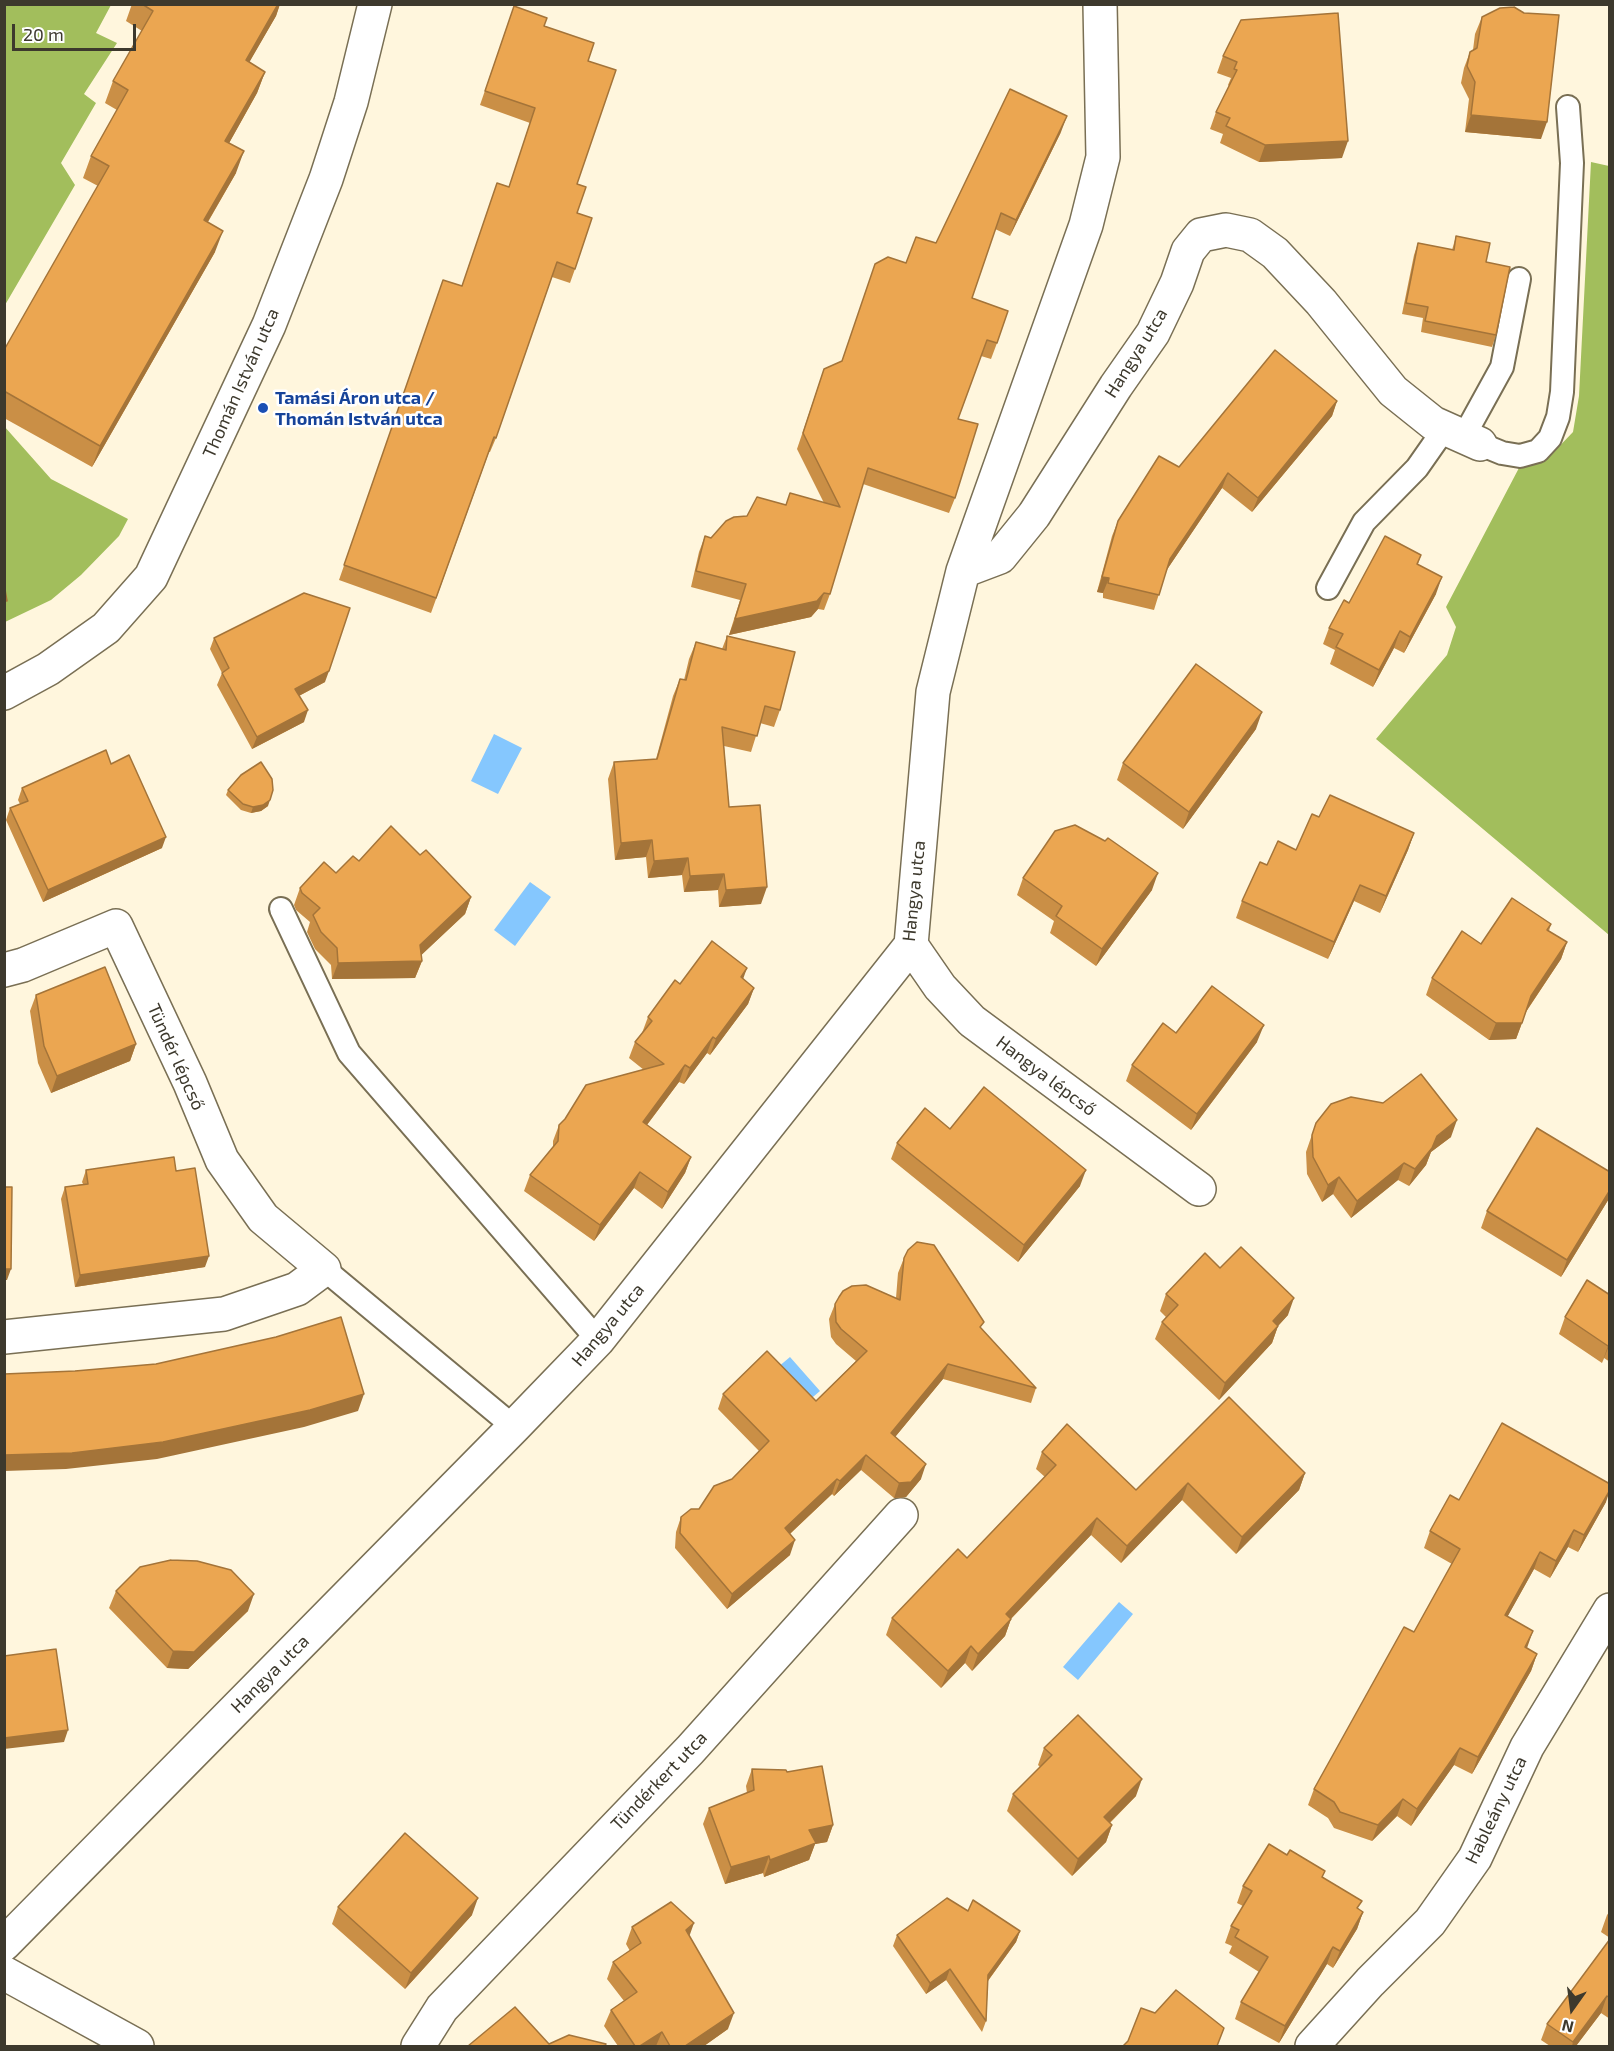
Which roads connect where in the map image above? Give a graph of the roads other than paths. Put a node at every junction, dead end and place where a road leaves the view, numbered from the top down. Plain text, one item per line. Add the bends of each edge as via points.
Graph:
1 (375, 4) edge
2 (1100, 4) edge
3 (1568, 107) dead end
4 (1519, 279) dead end
5 (1463, 436) junction
6 (963, 571) junction
7 (1328, 588) dead end
8 (4, 693) edge
9 (281, 909) dead end
10 (910, 945) junction
11 (4, 970) edge
12 (1198, 1189) dead end
13 (324, 1269) junction
14 (4, 1337) edge
15 (598, 1340) junction
16 (514, 1427) junction
17 (901, 1515) dead end
18 (1610, 1610) edge
19 (4, 1944) edge
20 (4, 1973) edge
21 (137, 2046) edge
22 (418, 2046) edge
23 (1312, 2046) edge

1 - 8 street, Thomán István utca via 351,102 326,179 269,325 151,577 105,628 48,669
2 - 6 street, Hangya utca via 1103,157 1086,225
3 - 5 lane via 1572,163 1558,417 1550,438 1538,451 1520,456 1502,453
4 - 5 lane via 1502,368
5 - 6 street, Hangya utca via 1433,423 1393,391 1321,302 1275,253 1250,235 1226,230 1201,235 1188,251 1153,333 1034,515 1000,557
5 - 7 lane via 1417,468 1364,522
6 - 10 street, Hangya utca via 933,692
9 - 15 lane via 349,1053
10 - 12 street, Hangya lépcső via 940,987 972,1021
10 - 15 street, Hangya utca
11 - 13 street, Tündér lépcső via 116,926 222,1160 263,1218
13 - 14 street via 297,1289 225,1314
13 - 16 lane, Tündér lépcső
15 - 16 street, Hangya utca
16 - 19 street, Hangya utca
17 - 22 street, Tündérkert utca via 690,1750 442,2008
18 - 23 street, Hableány utca via 1527,1747 1475,1858 1430,1922
20 - 21 street

